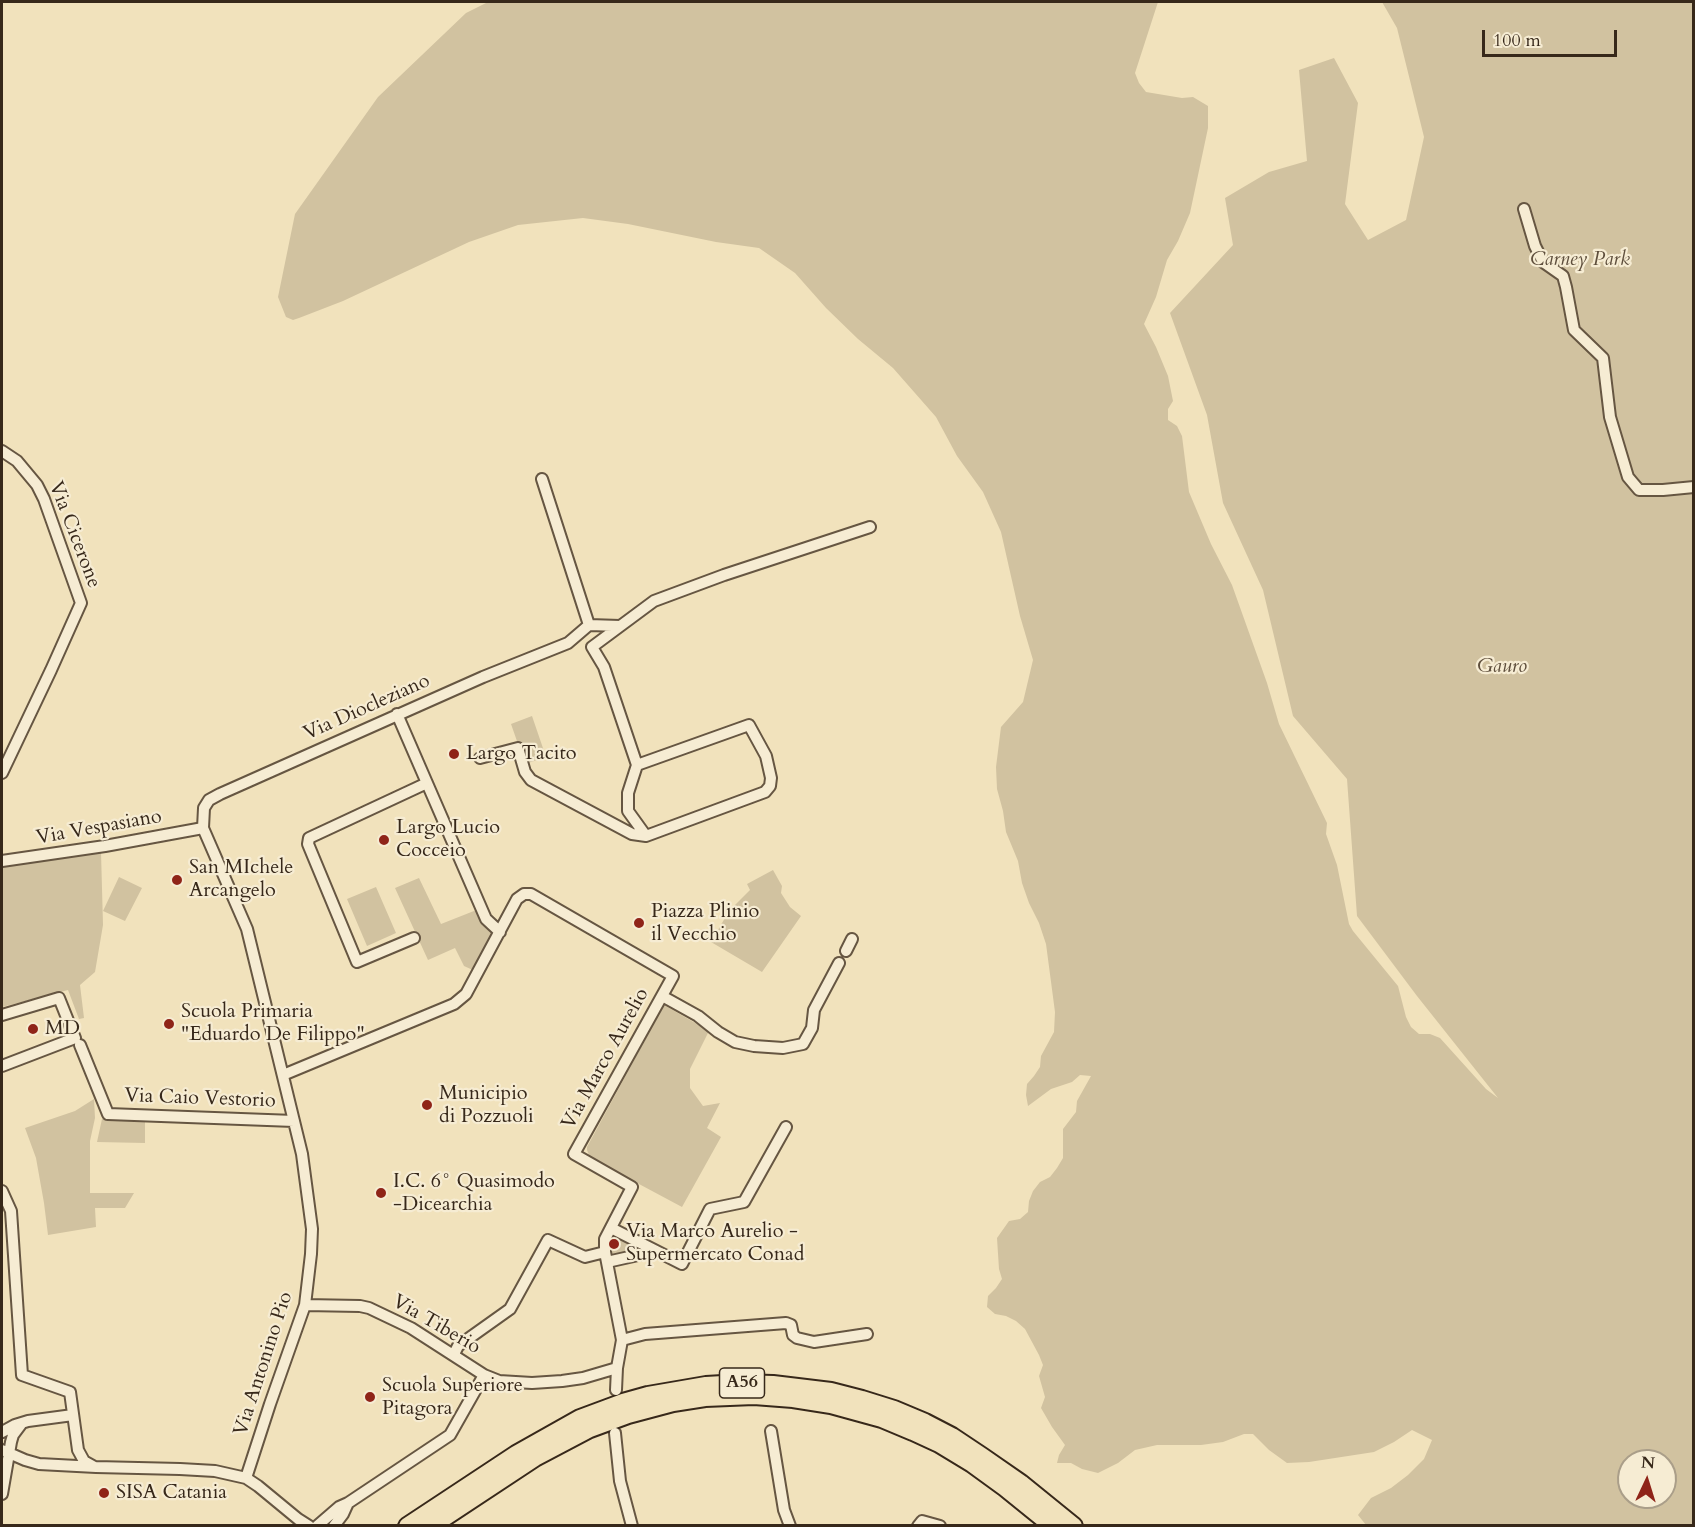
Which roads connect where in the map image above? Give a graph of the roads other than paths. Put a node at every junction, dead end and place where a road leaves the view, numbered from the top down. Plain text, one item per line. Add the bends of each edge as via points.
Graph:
1 (1524, 209) dead end
2 (2, 451) edge
3 (542, 479) dead end
4 (1694, 487) edge
5 (870, 527) dead end
6 (589, 625) junction
7 (620, 627) junction
8 (568, 643) junction
9 (592, 647) junction
10 (397, 714) junction
11 (480, 758) dead end
12 (637, 765) junction
13 (2, 773) edge
14 (427, 783) junction
15 (203, 828) junction
16 (646, 836) junction
17 (2, 861) edge
18 (500, 932) junction
19 (414, 938) dead end
20 (852, 939) dead end
21 (846, 951) dead end
22 (840, 963) dead end
23 (662, 996) junction
24 (2, 1015) edge
25 (80, 1045) dead end
26 (2, 1066) edge
27 (283, 1075) junction
28 (294, 1120) junction
29 (786, 1127) dead end
30 (2, 1191) edge
31 (611, 1228) junction
32 (656, 1251) junction
33 (606, 1257) junction
34 (305, 1305) junction
35 (867, 1334) dead end
36 (622, 1340) junction
37 (454, 1354) junction
38 (617, 1368) junction
39 (484, 1375) junction
40 (616, 1390) dead end
41 (73, 1415) junction
42 (22, 1423) junction
43 (771, 1431) dead end
44 (2, 1432) edge
45 (615, 1433) dead end
46 (78, 1450) junction
47 (5, 1452) edge
48 (25, 1461) junction
49 (64, 1465) junction
50 (96, 1467) junction
51 (246, 1478) junction
52 (2, 1494) edge
53 (348, 1503) junction
54 (309, 1526) edge
55 (317, 1526) edge
56 (334, 1526) edge
57 (407, 1526) edge
58 (432, 1526) edge
59 (632, 1526) edge
60 (790, 1526) edge
61 (918, 1526) edge
62 (940, 1526) edge
63 (1052, 1526) edge
64 (1074, 1526) edge

1 - 4 street via 1543,262 1563,276 1574,330 1603,358 1610,417 1628,477 1639,490
2 - 13 street, Via Cicerone via 37,485 81,603
3 - 6 street
5 - 7 street via 654,601
6 - 7 street
6 - 8 street, Via Diocleziano
7 - 9 street
8 - 9 street
8 - 10 street, Via Diocleziano
9 - 12 street via 604,667
10 - 14 street
10 - 15 street, Via Diocleziano via 209,800 204,808
11 - 16 street via 518,747 531,780 632,834
12 - 16 street via 628,793 628,811
12 - 16 street via 749,725 766,756 771,778 765,792
14 - 18 street via 486,919
14 - 19 street via 309,838 308,844 357,962
15 - 17 street, Via Vespasiano
15 - 27 street, Via Antonino Pio via 247,929
18 - 23 street, Via Marco Aurelio via 517,899 531,894 673,976
18 - 27 street via 466,994 454,1004
20 - 21 street
22 - 23 street via 814,1010 812,1028 803,1044 783,1048 735,1042
23 - 31 street, Via Marco Aurelio via 574,1154 632,1187
24 - 26 street via 59,998 75,1038
25 - 28 street, Via Caio Vestorio via 108,1114
27 - 28 street, Via Antonino Pio
28 - 34 street, Via Antonino Pio via 312,1229
29 - 32 street via 744,1202 710,1209 682,1264
30 - 41 street via 11,1211 22,1376 70,1392
31 - 32 street
31 - 33 street, Via Marco Aurelio via 605,1239
32 - 33 street
33 - 36 street, Via Marco Aurelio
33 - 37 street via 585,1257 548,1240 510,1309 458,1346
34 - 37 street, Via Tiberio via 369,1308
34 - 51 street, Via Antonino Pio
35 - 36 street via 814,1342 797,1338 786,1323 645,1334
36 - 38 street, Via Marco Aurelio
37 - 39 street, Via Tiberio
38 - 39 street, Via Tiberio via 583,1378 532,1383 499,1381
38 - 40 street, Via Marco Aurelio
39 - 53 street via 450,1435
41 - 42 street
41 - 46 street
42 - 44 street
42 - 47 street
42 - 48 street via 16,1441
43 - 60 street
45 - 59 street via 620,1481
46 - 49 street via 76,1460
46 - 50 street via 84,1461
47 - 48 street
47 - 52 street
48 - 49 street
49 - 50 street via 77,1469
50 - 51 street via 215,1471
51 - 54 street
53 - 55 street
53 - 56 street
57 - 64 highway, A56 via 516,1454 580,1418 648,1395 740,1383 831,1391 925,1422 982,1455
58 - 63 highway, A56 via 535,1458 590,1429 673,1403 754,1396 831,1405 913,1432 972,1464
61 - 62 street via 922,1521

